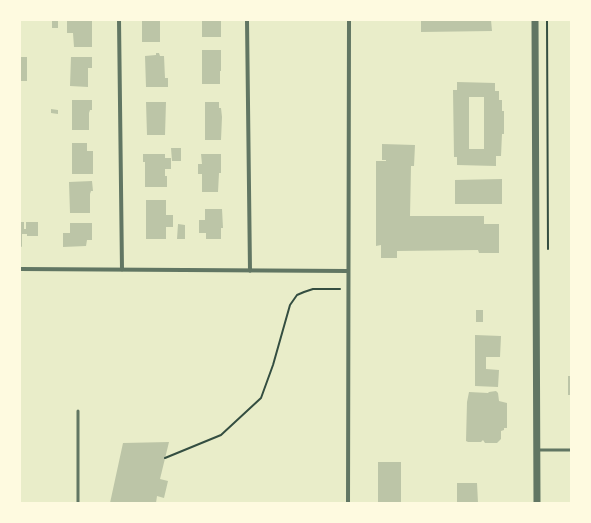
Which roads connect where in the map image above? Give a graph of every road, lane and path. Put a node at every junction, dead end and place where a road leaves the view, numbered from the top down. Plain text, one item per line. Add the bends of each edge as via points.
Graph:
1 (120, 20) edge
2 (247, 20) edge
3 (348, 20) edge
4 (535, 20) edge
5 (547, 20) edge
6 (548, 249) dead end
7 (20, 269) edge
8 (122, 270) junction
9 (250, 271) junction
10 (348, 271) junction
11 (348, 289) junction
12 (78, 411) dead end
13 (536, 450) junction
14 (571, 450) edge
15 (165, 458) dead end
16 (78, 503) edge
17 (348, 503) edge
18 (537, 503) edge

1 - 8 street
2 - 9 street
3 - 10 street
4 - 13 street
5 - 6 path
7 - 8 street
8 - 9 street
9 - 10 street
10 - 11 street
11 - 15 path via 313,289 297,295 290,305 274,365 261,398 221,435
11 - 17 street
12 - 16 lane
13 - 14 lane
13 - 18 street

